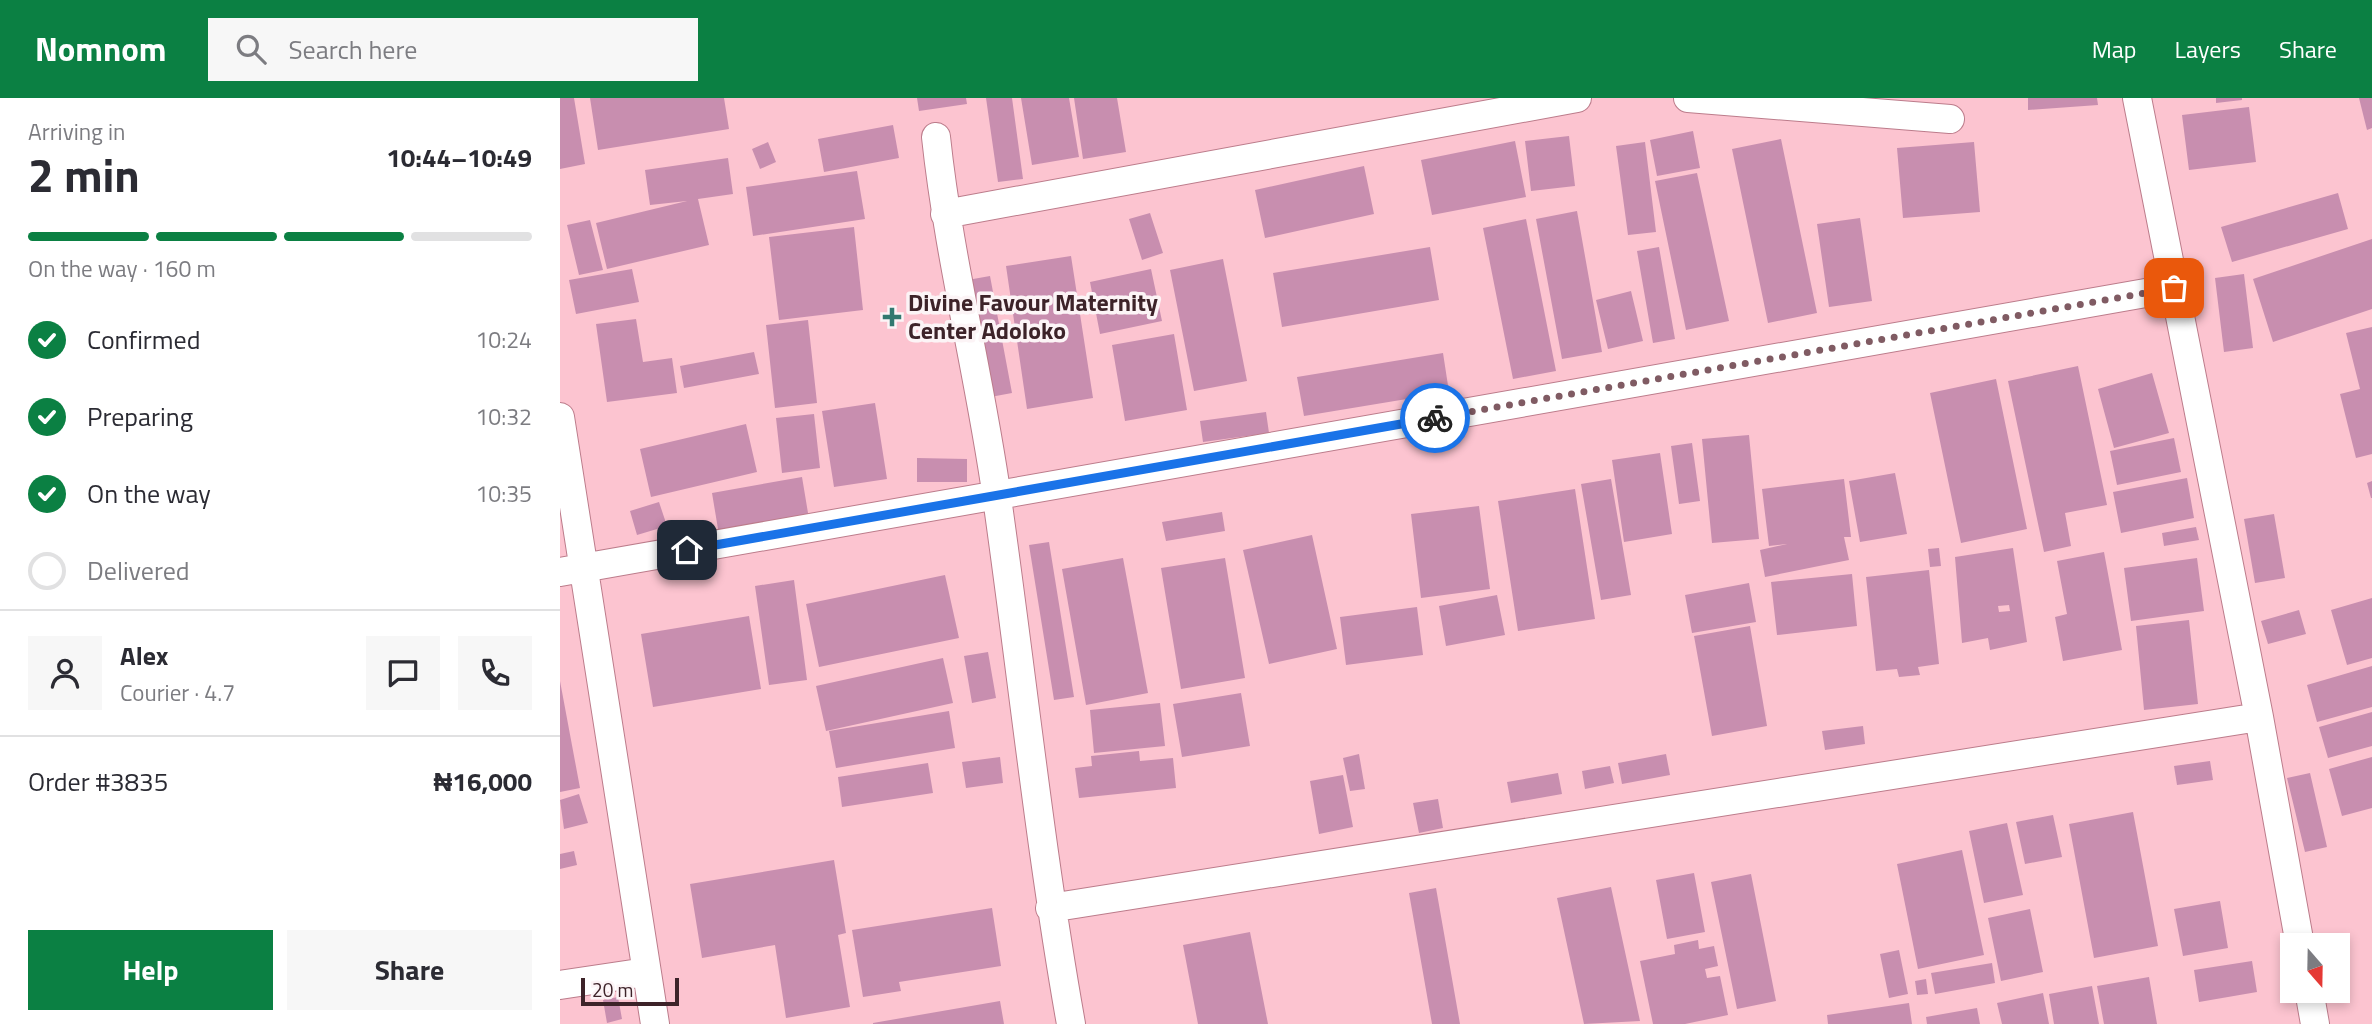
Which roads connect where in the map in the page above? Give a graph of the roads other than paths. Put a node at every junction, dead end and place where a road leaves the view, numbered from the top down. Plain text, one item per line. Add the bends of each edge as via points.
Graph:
1 (1577, 98) edge
2 (1688, 98) edge
3 (2137, 98) edge
4 (1950, 119) dead end
5 (936, 137) dead end
6 (944, 214) junction
7 (2174, 288) junction
8 (560, 416) edge
9 (997, 495) junction
10 (572, 570) edge
11 (2259, 717) junction
12 (1051, 908) junction
13 (2298, 933) edge
14 (646, 972) junction
15 (560, 985) edge
16 (2311, 1003) edge
17 (655, 1024) edge
18 (1071, 1024) edge
19 (2315, 1024) edge

1 - 6 street
2 - 4 street
3 - 7 street
5 - 6 street
6 - 9 street
7 - 9 street
7 - 11 street
8 - 10 street
9 - 10 street
9 - 12 street
10 - 14 street
11 - 12 street
11 - 13 street
12 - 18 street
14 - 15 street
14 - 17 street
16 - 19 street

